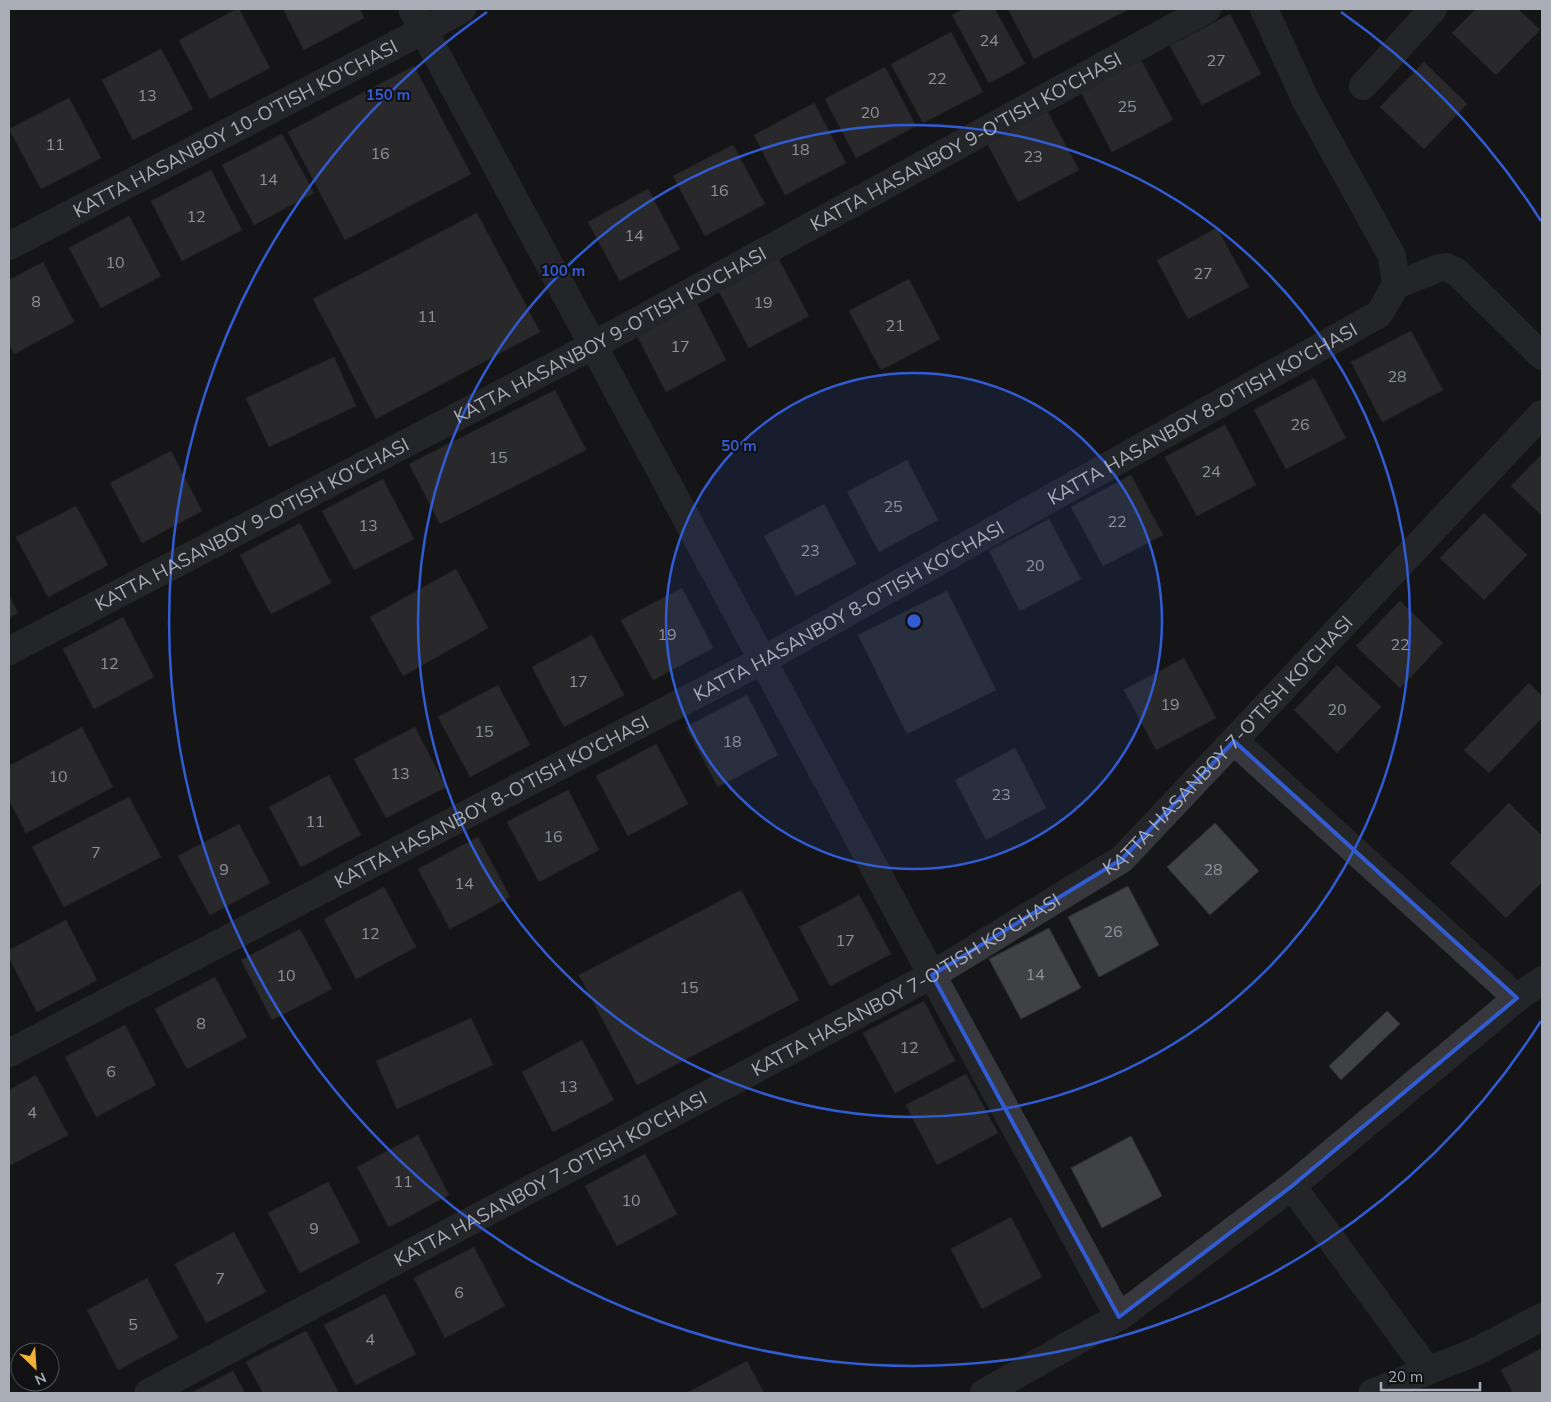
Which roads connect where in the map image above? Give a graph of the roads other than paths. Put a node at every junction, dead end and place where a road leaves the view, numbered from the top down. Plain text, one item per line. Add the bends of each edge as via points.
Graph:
1 (462, 9) edge
2 (1206, 9) edge
3 (1264, 9) edge
4 (1433, 9) edge
5 (418, 19) edge
6 (1363, 86) dead end
7 (9, 246) edge
8 (1396, 285) junction
9 (594, 345) junction
10 (1542, 356) edge
11 (1542, 414) edge
12 (9, 651) edge
13 (762, 660) junction
14 (1234, 741) junction
15 (932, 975) junction
16 (1542, 980) edge
17 (1517, 998) junction
18 (9, 1053) edge
19 (1292, 1186) junction
20 (1542, 1317) edge
21 (1119, 1318) junction
22 (1428, 1371) junction
23 (148, 1393) edge
24 (984, 1393) edge
25 (1372, 1393) edge

1 - 5 street, KATTA HASANBOY 10-O'TISH KO'CHASI
2 - 9 street, KATTA HASANBOY 9-O'TISH KO'CHASI
3 - 8 street via 1306,101 1392,256
4 - 6 street
5 - 7 street, KATTA HASANBOY 10-O'TISH KO'CHASI
5 - 9 street
8 - 10 street via 1439,268 1457,272
8 - 13 street, KATTA HASANBOY 8-O'TISH KO'CHASI via 1379,314
9 - 12 street, KATTA HASANBOY 9-O'TISH KO'CHASI
9 - 13 street
11 - 14 street, KATTA HASANBOY 7-O'TISH KO'CHASI
13 - 15 street
13 - 18 street, KATTA HASANBOY 8-O'TISH KO'CHASI
14 - 15 street, KATTA HASANBOY 7-O'TISH KO'CHASI via 1122,859
14 - 17 street
15 - 21 street
15 - 23 street, KATTA HASANBOY 7-O'TISH KO'CHASI
16 - 17 street
17 - 19 street
19 - 21 street
19 - 22 street
20 - 22 street via 1475,1352
21 - 24 street
22 - 25 street

